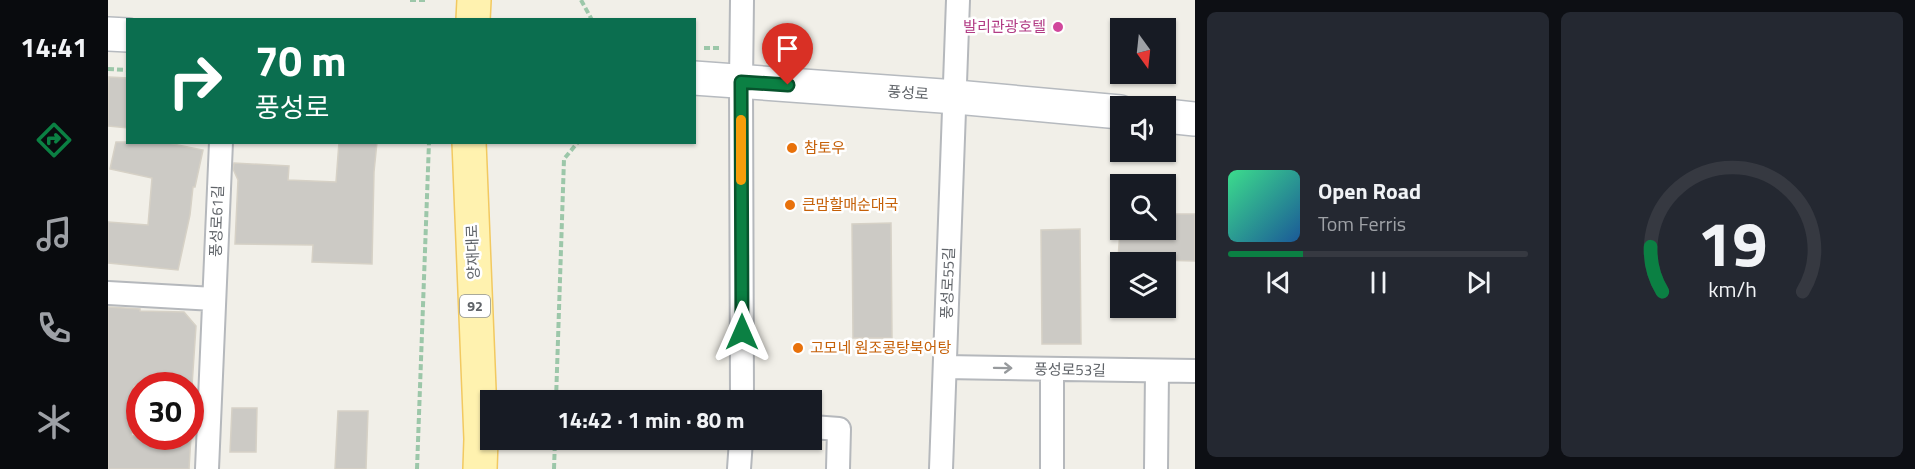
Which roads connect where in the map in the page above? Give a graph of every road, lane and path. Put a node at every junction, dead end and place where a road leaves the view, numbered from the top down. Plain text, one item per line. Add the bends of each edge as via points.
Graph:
1 (410, 0) edge
2 (425, 0) edge
3 (474, 0) edge
4 (581, 0) edge
5 (742, 0) edge
6 (958, 0) edge
7 (473, 18) edge
8 (591, 18) edge
9 (108, 34) edge
10 (126, 35) edge
11 (108, 69) edge
12 (126, 70) edge
13 (696, 78) edge
14 (741, 82) junction
15 (956, 97) junction
16 (1110, 111) edge
17 (1176, 117) edge
18 (1195, 119) edge
19 (221, 144) edge
20 (429, 144) edge
21 (469, 144) edge
22 (576, 144) edge
23 (108, 293) edge
24 (214, 299) junction
25 (945, 367) junction
26 (1052, 369) junction
27 (1157, 371) junction
28 (1195, 372) edge
29 (556, 390) edge
30 (742, 390) edge
31 (822, 428) edge
32 (555, 450) edge
33 (740, 450) edge
34 (207, 469) edge
35 (417, 469) edge
36 (480, 469) edge
37 (554, 469) edge
38 (739, 469) edge
39 (838, 469) edge
40 (941, 469) edge
41 (1052, 469) edge
42 (1156, 469) edge

1 - 2 path
3 - 7 main road
4 - 8 path
5 - 14 street
6 - 15 street, 풍성로55길
9 - 10 street
11 - 12 path
13 - 14 street, 풍성로
14 - 15 street, 풍성로
14 - 30 street
15 - 16 street, 풍성로
15 - 25 street, 풍성로55길
17 - 18 street
19 - 24 street, 풍성로61길
20 - 35 path
21 - 36 main road, 양재대로 / 92
22 - 29 path via 564,159
23 - 24 street
24 - 34 street, 풍성로61길
25 -> 26 street, 풍성로53길
25 - 40 street, 풍성로55길
26 - 27 street, 풍성로53길
26 - 41 street
27 - 28 street, 풍성로53길
27 - 42 street
31 - 39 street via 839,429
32 - 37 path
33 - 38 street

